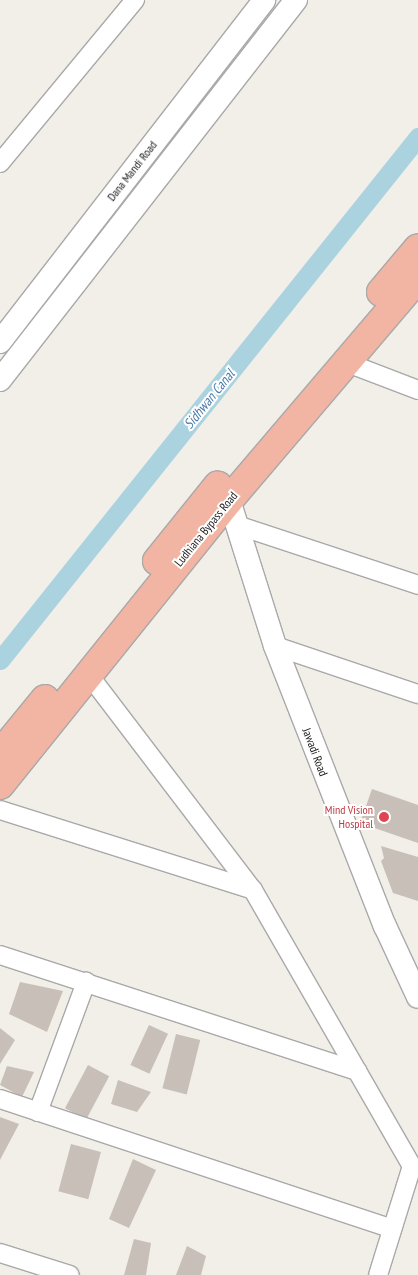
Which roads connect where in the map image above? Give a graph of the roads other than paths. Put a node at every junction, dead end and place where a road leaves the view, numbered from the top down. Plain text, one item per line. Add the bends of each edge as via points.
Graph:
1 (135, 0) edge
2 (264, 0) edge
3 (296, 0) edge
4 (0, 163) edge
5 (418, 248) edge
6 (413, 293) edge
7 (0, 342) edge
8 (345, 362) junction
9 (0, 380) edge
10 (418, 390) edge
11 (229, 500) junction
12 (237, 526) junction
13 (418, 585) edge
14 (275, 646) junction
15 (89, 675) junction
16 (418, 694) edge
17 (0, 754) edge
18 (0, 785) edge
19 (0, 810) edge
20 (254, 890) junction
21 (0, 955) edge
22 (86, 982) junction
23 (418, 998) edge
24 (358, 1071) junction
25 (0, 1099) edge
26 (38, 1112) junction
27 (418, 1147) edge
28 (412, 1166) junction
29 (392, 1229) junction
30 (0, 1252) edge
31 (70, 1275) edge
32 (378, 1275) edge

1 - 4 street
2 - 7 street, Dana Mandi Road
3 - 9 street
5 - 17 highway, Ludhiana Bypass Road via 232,467
6 - 8 highway, Ludhiana Bypass Road
8 - 10 street
8 - 11 highway, Ludhiana Bypass Road
11 - 12 street, Jawadi Road
11 - 15 highway, Ludhiana Bypass Road
12 - 13 street
12 - 14 street, Jawadi Road
14 - 16 street
14 - 23 street, Jawadi Road via 385,926
15 - 18 highway, Ludhiana Bypass Road
15 - 20 street
19 - 20 street
20 - 24 street
21 - 22 street
22 - 24 street
22 - 26 street
24 - 28 street
25 - 26 street
26 - 29 street
27 - 28 street
28 - 29 street
29 - 32 street
30 - 31 street

